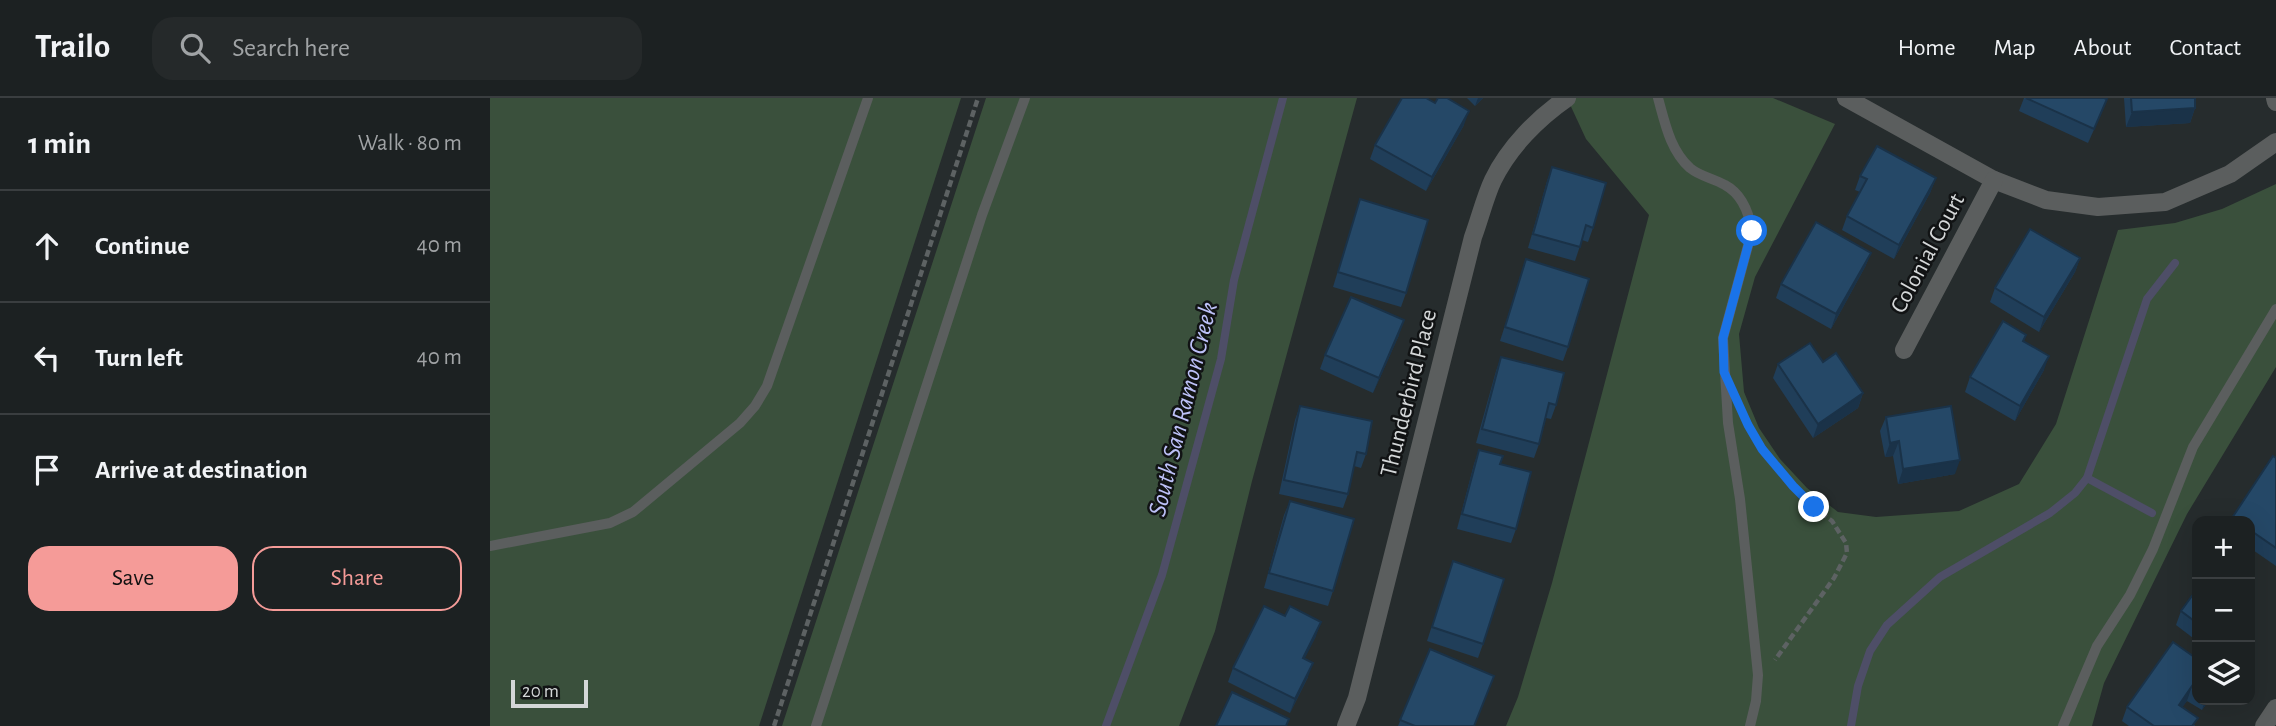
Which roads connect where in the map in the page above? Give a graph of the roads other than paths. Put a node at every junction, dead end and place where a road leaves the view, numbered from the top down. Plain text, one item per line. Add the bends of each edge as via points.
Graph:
1 (868, 98) edge
2 (1025, 98) edge
3 (1567, 98) edge
4 (1658, 98) edge
5 (1846, 98) edge
6 (2276, 142) edge
7 (1994, 180) junction
8 (2276, 309) edge
9 (1904, 350) dead end
10 (490, 546) edge
11 (2276, 708) edge
12 (816, 726) edge
13 (1346, 726) edge
14 (1750, 726) edge
15 (2063, 726) edge
16 (2264, 726) edge

1 - 10 lane via 767,386 755,407 633,512 610,523
2 - 12 lane via 982,215
3 - 13 street, Thunderbird Place via 1522,138 1494,179 1473,237 1357,698
4 - 14 lane via 1677,153 1702,176 1726,185 1741,199 1750,217 1752,231 1723,338 1728,423 1754,627 1758,685
5 - 7 street
6 - 7 street via 2230,174 2165,202 2098,207 2046,200
7 - 9 street, Colonial Court
8 - 15 lane via 2193,447 2153,549 2097,646
11 - 16 street

